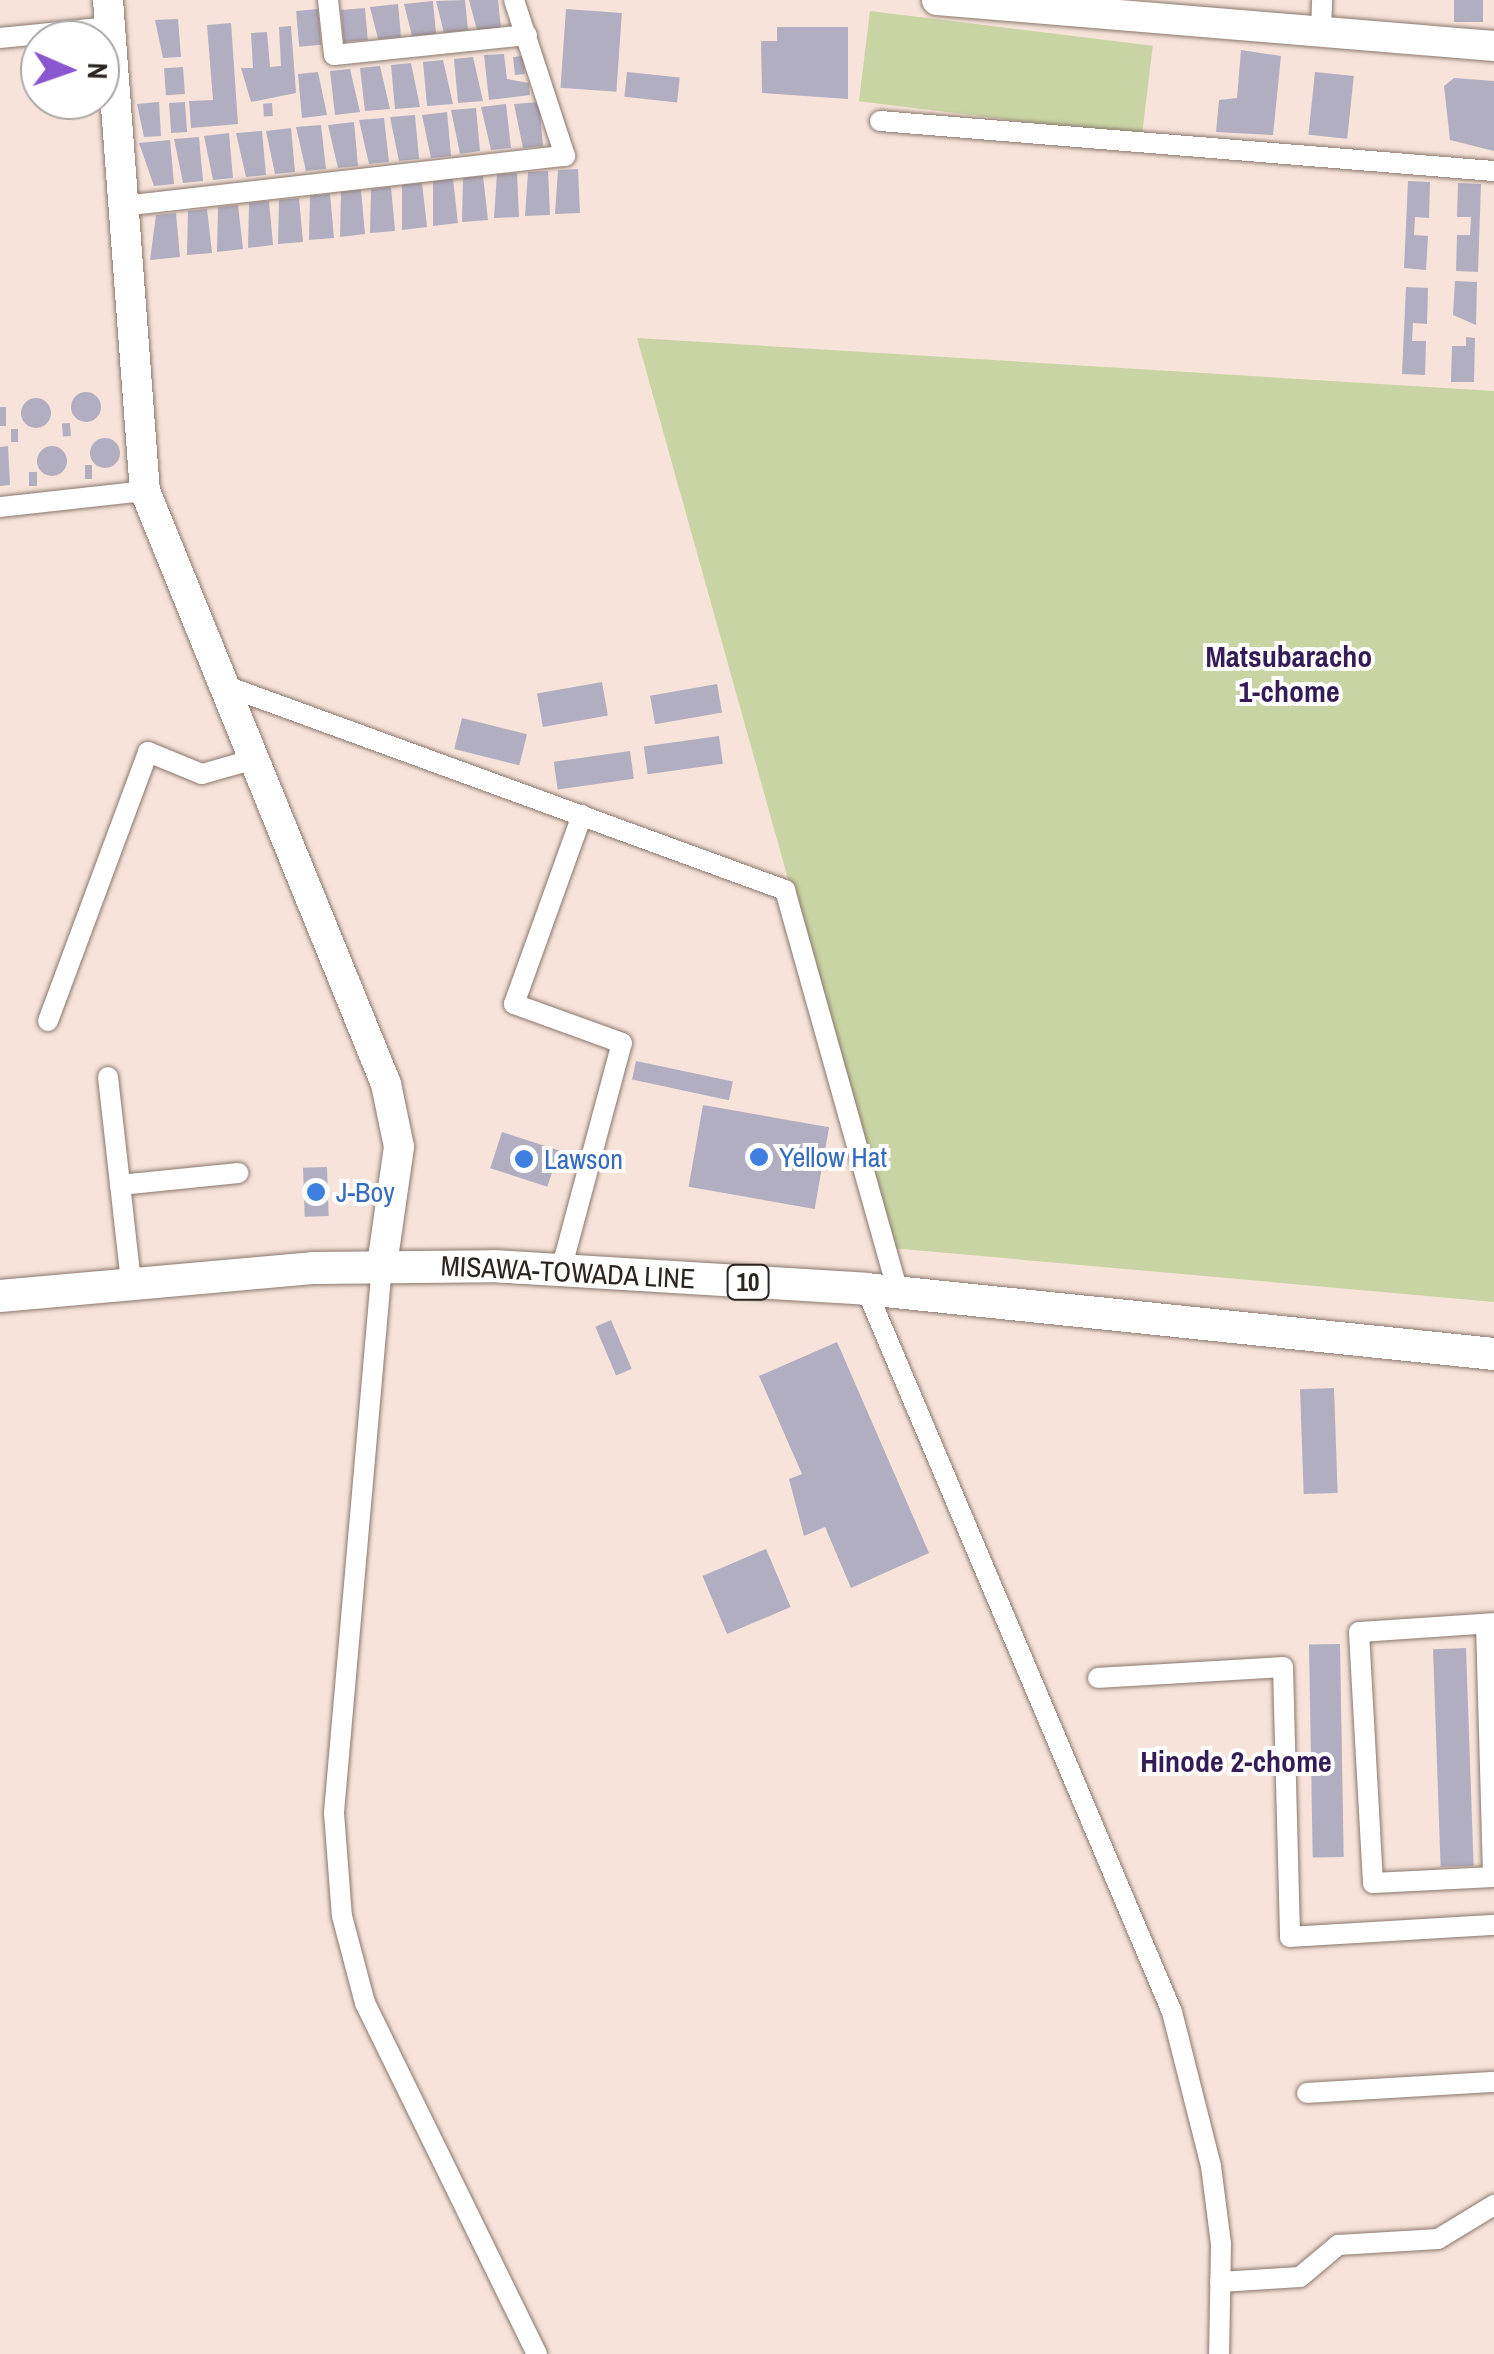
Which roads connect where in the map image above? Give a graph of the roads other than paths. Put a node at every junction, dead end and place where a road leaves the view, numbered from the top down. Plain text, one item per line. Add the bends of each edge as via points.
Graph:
1 (328, 0) edge
2 (514, 0) edge
3 (937, 0) edge
4 (1322, 0) edge
5 (1087, 6) edge
6 (1195, 12) edge
7 (109, 13) edge
8 (1321, 32) junction
9 (527, 35) junction
10 (0, 38) edge
11 (1494, 46) edge
12 (880, 121) dead end
13 (1494, 171) edge
14 (123, 206) junction
15 (145, 491) junction
16 (0, 507) edge
17 (216, 683) junction
18 (248, 761) junction
19 (582, 815) junction
20 (48, 1021) dead end
21 (108, 1077) dead end
22 (238, 1173) dead end
23 (120, 1185) junction
24 (382, 1265) junction
25 (560, 1270) junction
26 (130, 1282) junction
27 (882, 1291) junction
28 (0, 1296) edge
29 (1494, 1354) edge
30 (1490, 1623) edge
31 (1098, 1678) dead end
32 (1494, 1926) edge
33 (1494, 2082) edge
34 (1307, 2092) dead end
35 (1494, 2206) edge
36 (1220, 2282) junction
37 (537, 2354) edge
38 (1219, 2354) edge

1 - 9 street via 334,55
2 - 9 street
3 - 5 street
4 - 8 street
5 - 6 street
6 - 8 street
7 - 10 street
7 - 14 street
8 - 11 street
9 - 14 street via 566,156
12 - 13 street
14 - 15 street
15 - 16 street
15 - 17 street
17 - 18 street
17 - 19 street
18 - 20 street via 202,774 148,752
18 - 24 street via 386,1084 400,1147
19 - 25 street via 514,1004 622,1042
19 - 27 street via 785,890
21 - 23 street
22 - 23 street
23 - 26 street
24 - 25 main road, MISAWA-TOWADA LINE / 10
24 - 26 main road, MISAWA-TOWADA LINE / 10
24 - 37 street via 334,1814 342,1916 366,2003
25 - 27 main road, MISAWA-TOWADA LINE / 10
26 - 28 main road, MISAWA-TOWADA LINE / 10
27 - 29 main road, MISAWA-TOWADA LINE / 10
27 - 36 street via 1172,2012 1211,2166
30 - 30 street via 1359,1632 1373,1883 1493,1877
31 - 32 street via 1283,1667 1290,1937
33 - 34 street
35 - 36 street via 1438,2239 1338,2245 1300,2277
36 - 38 street

